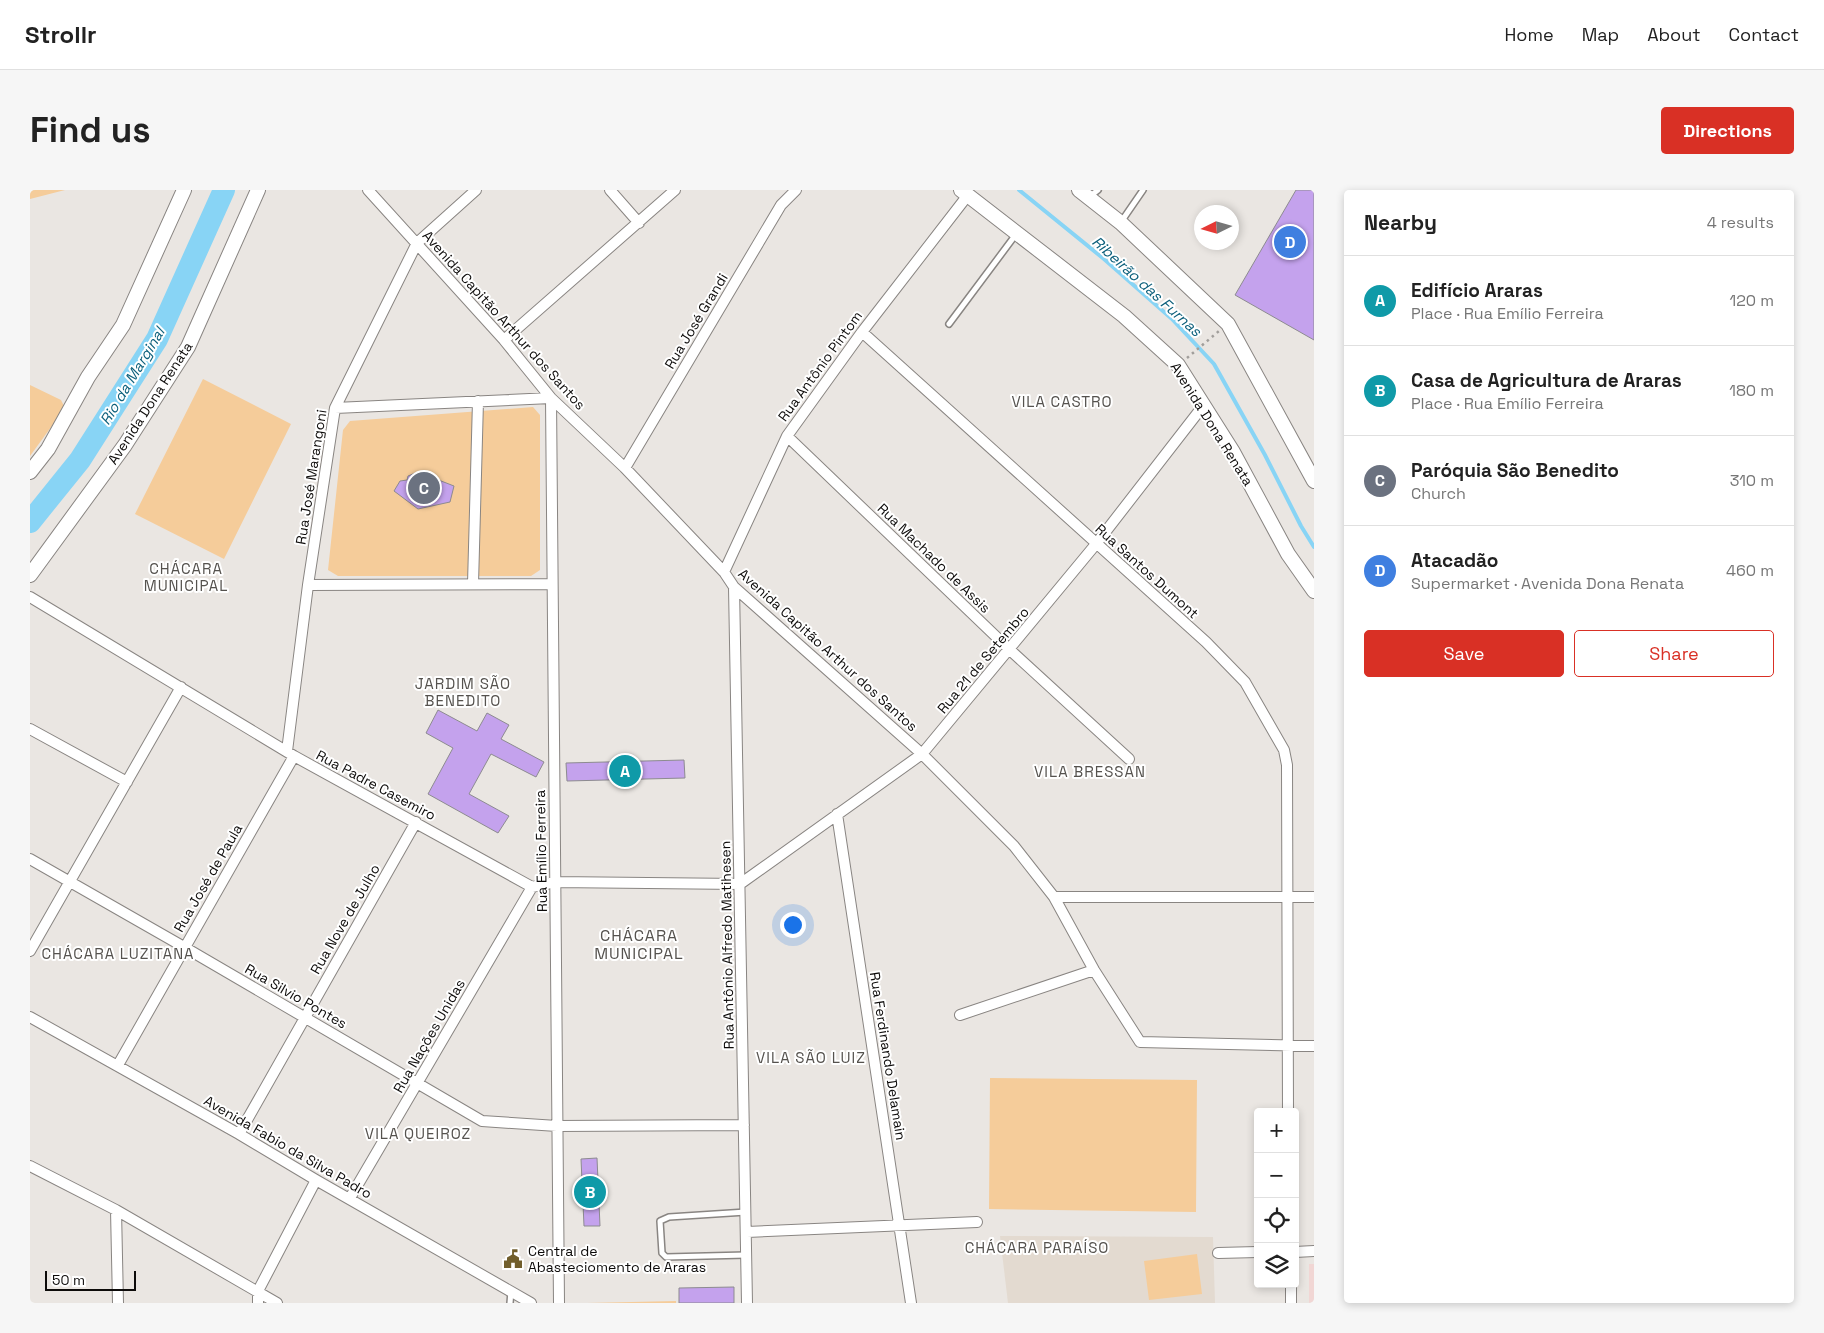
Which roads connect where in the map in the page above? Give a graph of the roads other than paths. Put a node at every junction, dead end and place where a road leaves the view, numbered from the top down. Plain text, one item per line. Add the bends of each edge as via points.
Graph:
1 (184, 190) edge
2 (258, 190) edge
3 (368, 190) edge
4 (476, 190) edge
5 (610, 190) edge
6 (674, 190) edge
7 (796, 190) edge
8 (1142, 190) edge
9 (964, 192) edge
10 (1088, 192) edge
11 (639, 223) junction
12 (1121, 223) junction
13 (1017, 233) junction
14 (417, 243) junction
15 (949, 324) dead end
16 (862, 332) junction
17 (504, 340) junction
18 (551, 398) junction
19 (478, 401) junction
20 (1203, 406) junction
21 (335, 408) junction
22 (787, 436) junction
23 (625, 468) junction
24 (30, 472) edge
25 (1314, 481) edge
26 (1096, 544) junction
27 (724, 572) junction
28 (30, 575) edge
29 (308, 584) junction
30 (473, 584) junction
31 (552, 584) junction
32 (734, 587) junction
33 (1314, 591) edge
34 (30, 597) edge
35 (1009, 649) junction
36 (181, 687) junction
37 (30, 729) edge
38 (291, 754) junction
39 (922, 754) junction
40 (1129, 758) dead end
41 (127, 782) junction
42 (837, 814) junction
43 (416, 822) junction
44 (30, 859) edge
45 (556, 882) junction
46 (70, 883) junction
47 (740, 884) junction
48 (532, 887) junction
49 (1054, 897) junction
50 (1288, 897) junction
51 (1314, 897) edge
52 (184, 947) junction
53 (30, 952) edge
54 (1094, 970) junction
55 (960, 1015) dead end
56 (304, 1016) junction
57 (30, 1017) edge
58 (1286, 1045) junction
59 (1314, 1046) edge
60 (118, 1065) junction
61 (418, 1083) junction
62 (1288, 1108) edge
63 (744, 1125) junction
64 (556, 1126) junction
65 (238, 1134) junction
66 (30, 1166) edge
67 (316, 1180) junction
68 (350, 1198) junction
69 (116, 1210) junction
70 (746, 1212) junction
71 (976, 1222) dead end
72 (900, 1226) junction
73 (747, 1232) junction
74 (1314, 1251) edge
75 (1254, 1252) edge
76 (1299, 1252) edge
77 (1218, 1253) dead end
78 (747, 1255) junction
79 (1291, 1288) edge
80 (512, 1290) junction
81 (258, 1291) junction
82 (118, 1303) edge
83 (258, 1303) edge
84 (277, 1303) edge
85 (510, 1303) edge
86 (532, 1303) edge
87 (559, 1303) edge
88 (747, 1303) edge
89 (911, 1303) edge
90 (1291, 1303) edge

1 - 24 main road via 123,325 88,377 48,449
2 - 28 main road, Avenida Dona Renata via 188,347 125,445
3 - 14 street, Avenida Capitão Arthur dos Santos
4 - 14 street, Rua José Marangoni
5 - 11 street
6 - 11 street
7 - 23 street, Rua José Grandi via 781,205
8 - 12 lane
9 - 13 main road, Avenida Dona Renata
9 - 16 street, Rua Antônio Pintom
10 - 12 main road
11 - 17 street
12 - 25 main road via 1228,324
13 - 15 lane
13 - 20 main road, Avenida Dona Renata via 1124,316 1178,365
14 - 17 street, Avenida Capitão Arthur dos Santos
14 - 21 street, Rua José Marangoni
16 - 22 street, Rua Antônio Pintom
16 - 26 street, Rua Santos Dumont
17 - 18 street, Avenida Capitão Arthur dos Santos
18 - 19 street
18 - 23 street, Avenida Capitão Arthur dos Santos
18 - 31 street, Rua Emílio Ferreira
19 - 21 street
19 - 30 street
20 - 26 street, Rua 21 de Setembro
20 - 33 main road, Avenida Dona Renata via 1288,554
21 - 29 street, Rua José Marangoni
22 - 27 street, Rua Antônio Pintom
22 - 35 street, Rua Machado de Assis
23 - 27 street, Avenida Capitão Arthur dos Santos
26 - 35 street, Rua 21 de Setembro
26 - 50 street, Rua Santos Dumont via 1206,642 1245,682 1284,750 1287,765
27 - 32 street, Avenida Capitão Arthur dos Santos
29 - 30 street
29 - 38 street, Rua José Marangoni
30 - 31 street
31 - 45 street, Rua Emílio Ferreira
32 - 39 street, Avenida Capitão Arthur dos Santos
32 - 47 street, Rua Antônio Alfredo Matihesen
34 - 36 street, Rua Padre Casemiro
35 - 39 street, Rua 21 de Setembro
35 - 40 street, Rua Machado de Assis
36 - 38 street, Rua Padre Casemiro
36 - 41 street
37 - 41 street
38 - 43 street, Rua Padre Casemiro
38 - 52 street, Rua José de Paula
39 - 42 street, Rua 21 de Setembro
39 - 49 street, Avenida Capitão Arthur dos Santos via 1014,846
41 - 46 street
42 - 47 street, Rua 21 de Setembro
42 - 72 street, Rua Ferdinando Delamain
43 - 48 street, Rua Padre Casemiro
43 - 56 street, Rua Nove de Julho
44 - 46 street, Rua Silvio Pontes
45 - 47 street
45 - 48 street
45 - 64 street, Rua Emílio Ferreira
46 - 52 street, Rua Silvio Pontes
46 - 53 street
47 - 63 street, Rua Antônio Alfredo Matihesen
48 - 61 street, Rua Nações Unidas
49 - 50 street
49 - 54 street, Avenida Capitão Arthur dos Santos
50 - 51 street
50 - 58 street, Rua Santos Dumont
52 - 56 street, Rua Silvio Pontes
52 - 60 street, Rua José de Paula
54 - 55 street
54 - 58 street, Avenida Capitão Arthur dos Santos via 1140,1042
56 - 61 street, Rua Silvio Pontes
56 - 65 street, Rua Nove de Julho
57 - 60 street, Avenida Fabio da Silva Padro
58 - 59 street
58 - 62 street, Rua Santos Dumont
60 - 65 street, Avenida Fabio da Silva Padro
61 - 64 street, Rua Silvio Pontes via 482,1121
61 - 68 street, Rua Nações Unidas
63 - 64 street, Rua Silvio Pontes
63 - 70 street, Rua Antônio Alfredo Matihesen
64 - 87 street, Rua Emílio Ferreira
65 - 67 street, Avenida Fabio da Silva Padro
66 - 69 street
67 - 68 street, Avenida Fabio da Silva Padro
67 - 81 street
68 - 80 street, Avenida Fabio da Silva Padro
69 - 81 street
69 - 82 street
70 - 73 street, Rua Antônio Alfredo Matihesen
70 - 78 lane via 669,1217 660,1221 662,1253 666,1257
71 - 72 street
72 - 73 street
72 - 89 street, Rua Ferdinando Delamain
73 - 78 street, Rua Antônio Alfredo Matihesen
74 - 76 street
75 - 77 street
78 - 88 street, Rua Antônio Alfredo Matihesen
79 - 90 street
80 - 85 lane
80 - 86 street, Avenida Fabio da Silva Padro
81 - 83 street
81 - 84 street

